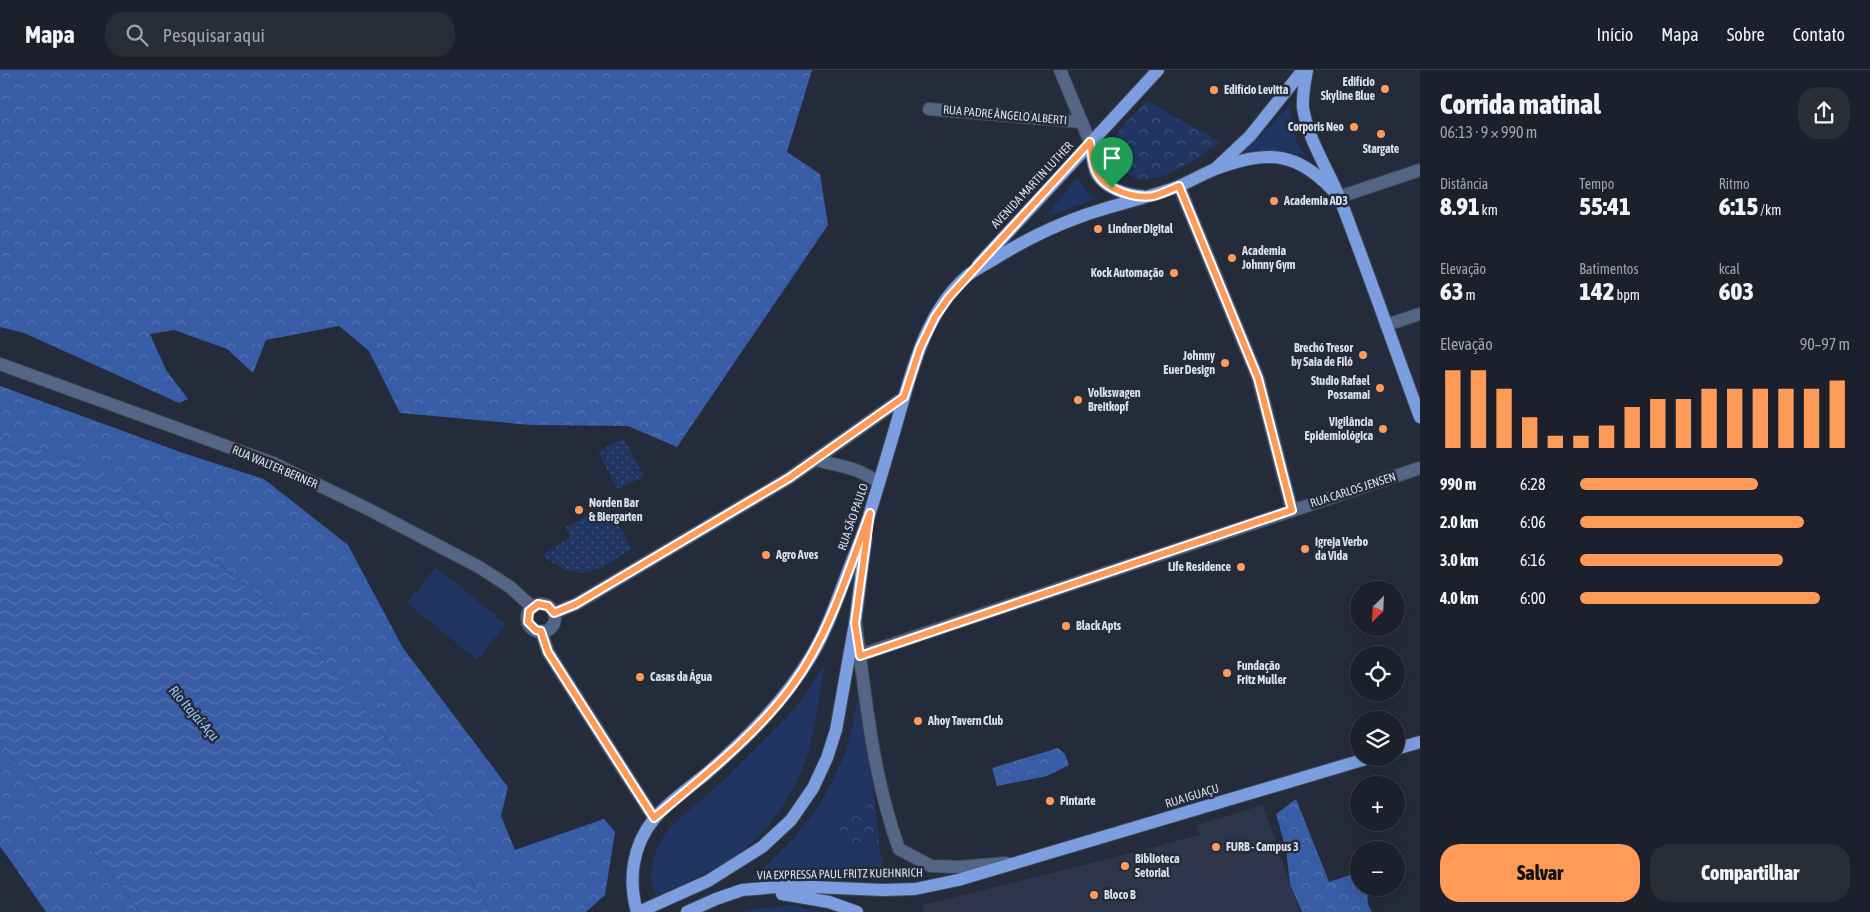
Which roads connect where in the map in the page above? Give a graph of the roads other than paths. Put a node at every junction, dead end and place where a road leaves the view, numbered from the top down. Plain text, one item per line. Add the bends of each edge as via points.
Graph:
1 (1060, 70) edge
2 (1158, 70) edge
3 (1305, 70) edge
4 (929, 109) dead end
5 (1082, 122) junction
6 (1090, 142) junction
7 (1213, 170) junction
8 (1420, 170) edge
9 (1179, 186) junction
10 (1153, 196) junction
11 (1339, 197) junction
12 (968, 276) junction
13 (1420, 314) edge
14 (1386, 325) junction
15 (0, 364) edge
16 (904, 397) junction
17 (1420, 417) edge
18 (815, 460) junction
19 (1420, 468) edge
20 (879, 483) junction
21 (1292, 510) junction
22 (870, 513) junction
23 (532, 607) junction
24 (554, 613) junction
25 (855, 623) junction
26 (541, 631) junction
27 (860, 656) junction
28 (1420, 742) edge
29 (1405, 746) edge
30 (1350, 764) edge
31 (654, 818) junction
32 (1024, 861) junction
33 (742, 890) junction
34 (638, 912) edge
35 (687, 912) edge
36 (857, 912) edge

1 - 5 street
2 - 6 main road, AVENIDA MARTIN LUTHER
3 - 7 main road, RUA SÃO PAULO via 1250,136
3 - 11 main road, RUA SÃO PAULO via 1304,108 1317,151
4 - 5 street, RUA PADRE ÂNGELO ALBERTI
5 - 6 street
6 - 10 main road, RUA SÃO PAULO via 1098,175 1105,182 1129,195
6 - 12 main road, AVENIDA MARTIN LUTHER
7 - 9 main road, RUA SÃO PAULO
7 - 11 main road, RUA SÃO PAULO via 1246,160 1284,158 1305,166
8 - 11 street
9 - 10 main road, RUA SÃO PAULO
9 - 21 street via 1258,378
10 - 12 main road, RUA SÃO PAULO via 1086,215 1045,231
11 - 14 main road
12 - 16 main road, RUA SÃO PAULO via 935,317 920,348
13 - 14 street
14 - 17 main road
15 - 23 street, RUA WALTER BERNER via 273,463 479,567
16 - 18 street
16 - 20 main road, RUA SÃO PAULO
18 - 20 street via 856,469
18 - 24 street via 576,604
19 - 21 street, RUA CARLOS JENSEN
20 - 22 main road, RUA SÃO PAULO
21 - 27 street, RUA CARLOS JENSEN
22 - 25 main road, VIA EXPRESSA PAUL FRITZ KUEHNRICH
22 - 31 main road, RUA SÃO PAULO via 826,628 794,683 750,733
23 - 24 street via 543,604
23 - 26 street via 528,622
24 - 26 street via 551,627
25 - 27 street
25 - 34 main road, VIA EXPRESSA PAUL FRITZ KUEHNRICH via 836,730 827,758 813,788 791,820 762,847 727,870
26 - 31 street via 548,652
27 - 32 street via 874,758 899,849 931,866 960,867
28 - 29 main road
30 - 32 main road, RUA IGUAÇU
31 - 34 main road, RUA SÃO PAULO via 640,844 632,870 632,895
32 - 33 main road, VIA EXPRESSA PAUL FRITZ KUEHNRICH via 915,889 789,886
33 - 35 main road, VIA EXPRESSA PAUL FRITZ KUEHNRICH
33 - 36 main road via 810,898

